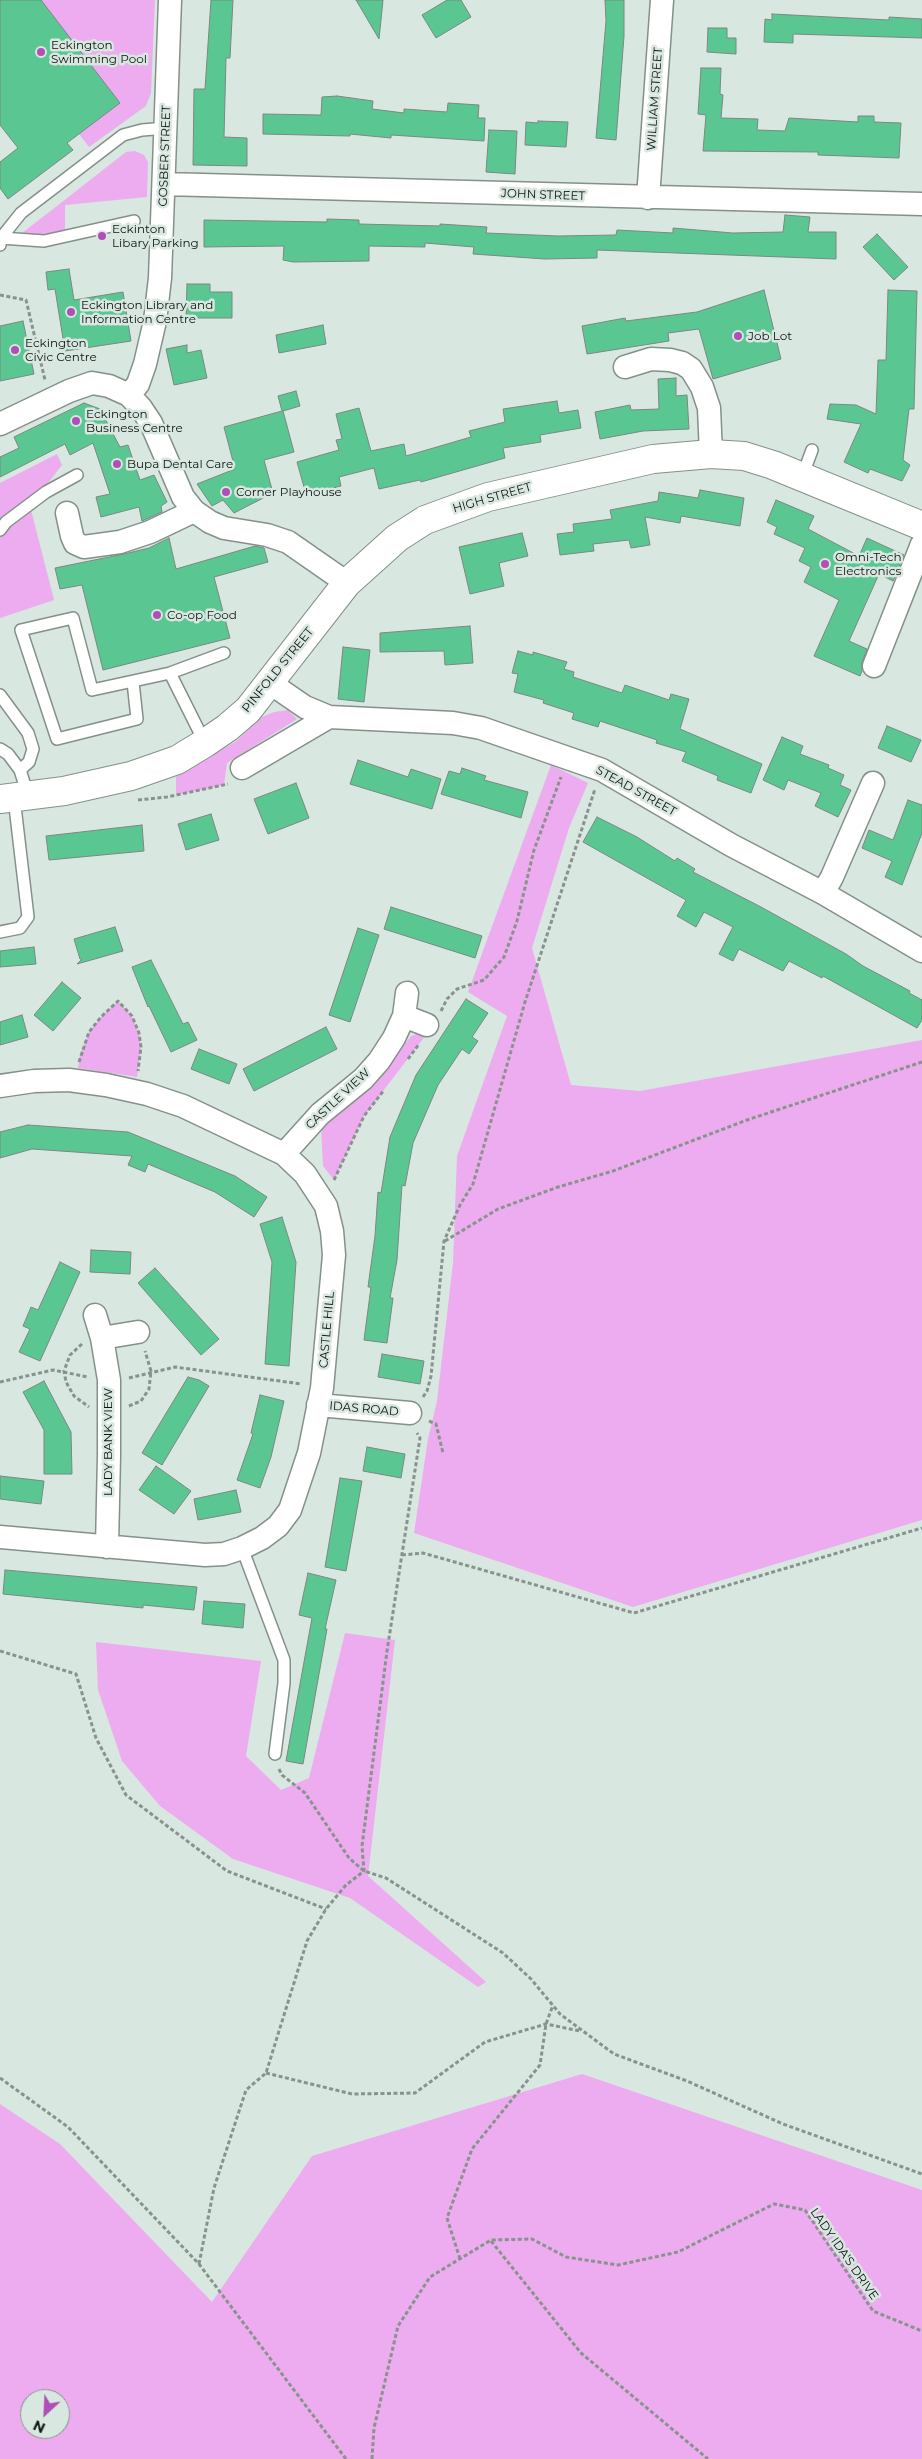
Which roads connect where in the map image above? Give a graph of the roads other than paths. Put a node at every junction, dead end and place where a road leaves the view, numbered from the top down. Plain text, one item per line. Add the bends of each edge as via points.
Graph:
1 (170, 0) edge
2 (662, 0) edge
3 (167, 128) junction
4 (164, 184) junction
5 (648, 198) junction
6 (922, 204) edge
7 (134, 222) dead end
8 (0, 238) edge
9 (0, 244) edge
10 (624, 367) dead end
11 (129, 395) junction
12 (0, 424) edge
13 (812, 450) dead end
14 (711, 454) junction
15 (77, 475) dead end
16 (802, 477) junction
17 (194, 511) junction
18 (67, 513) dead end
19 (922, 526) edge
20 (0, 530) edge
21 (922, 544) edge
22 (347, 583) junction
23 (224, 653) dead end
24 (874, 666) dead end
25 (170, 673) junction
26 (133, 682) junction
27 (270, 683) junction
28 (0, 695) edge
29 (330, 717) junction
30 (205, 743) junction
31 (0, 749) edge
32 (242, 768) road end
33 (20, 770) junction
34 (873, 783) dead end
35 (14, 798) edge
36 (823, 893) junction
37 (0, 932) edge
38 (922, 951) edge
39 (408, 993) dead end
40 (404, 1016) junction
41 (430, 1026) road end
42 (0, 1086) edge
43 (284, 1154) junction
44 (96, 1315) dead end
45 (138, 1332) dead end
46 (102, 1338) junction
47 (320, 1397) junction
48 (410, 1413) road end
49 (0, 1537) edge
50 (107, 1547) junction
51 (242, 1548) junction
52 (274, 1754) road end

1 - 3 street, GOSBER STREET
2 - 5 street, WILLIAM STREET
3 - 4 street, GOSBER STREET
3 - 8 lane via 123,135 21,213
4 - 5 street, JOHN STREET
4 - 11 street, GOSBER STREET via 155,321 138,384
5 - 6 street, JOHN STREET
7 - 8 lane via 44,241
8 - 9 lane
10 - 14 street via 651,359 682,362 691,369 709,408
11 - 12 street via 110,386 92,383 50,398
11 - 17 street via 151,423 178,488
13 - 16 lane
14 - 16 main road, HIGH STREET via 744,456
14 - 22 main road, HIGH STREET via 653,459 453,508 425,520 397,538
15 - 20 lane via 46,492
16 - 19 main road, HIGH STREET
17 - 18 street via 120,542 84,547 72,536
17 - 22 street via 224,528 288,542
21 - 24 street
22 - 27 main road, PINFOLD STREET
23 - 25 lane
25 - 26 lane
25 - 30 lane
26 - 26 lane via 137,719 57,739 21,630 72,618 92,690
27 - 29 street, STEAD STREET via 305,707
27 - 30 main road, PINFOLD STREET via 248,710
28 - 33 lane via 28,733 34,749 29,762
29 - 32 street
29 - 36 street, STEAD STREET via 453,723 481,728 568,757 602,770 731,845
30 - 35 main road, PINFOLD STREET via 177,760 132,776
31 - 33 lane
33 - 35 lane
34 - 36 street
35 - 37 lane via 28,917 20,928
36 - 38 street, STEAD STREET
39 - 40 street, CASTLE VIEW
40 - 41 street
40 - 43 street, CASTLE VIEW via 379,1061 320,1114
42 - 43 street, CASTLE HILL via 34,1081 76,1081 135,1091 183,1106
43 - 47 street, CASTLE HILL via 305,1174 326,1206 332,1230 334,1255
44 - 46 street, LADY BANK VIEW
45 - 46 street
46 - 50 street, LADY BANK VIEW via 108,1380
47 - 48 street, IDAS ROAD
47 - 51 street, CASTLE HILL via 309,1452 290,1510 278,1526
49 - 50 street, CASTLE HILL
50 - 51 street, CASTLE HILL via 205,1555 224,1554
51 - 52 lane via 284,1660

